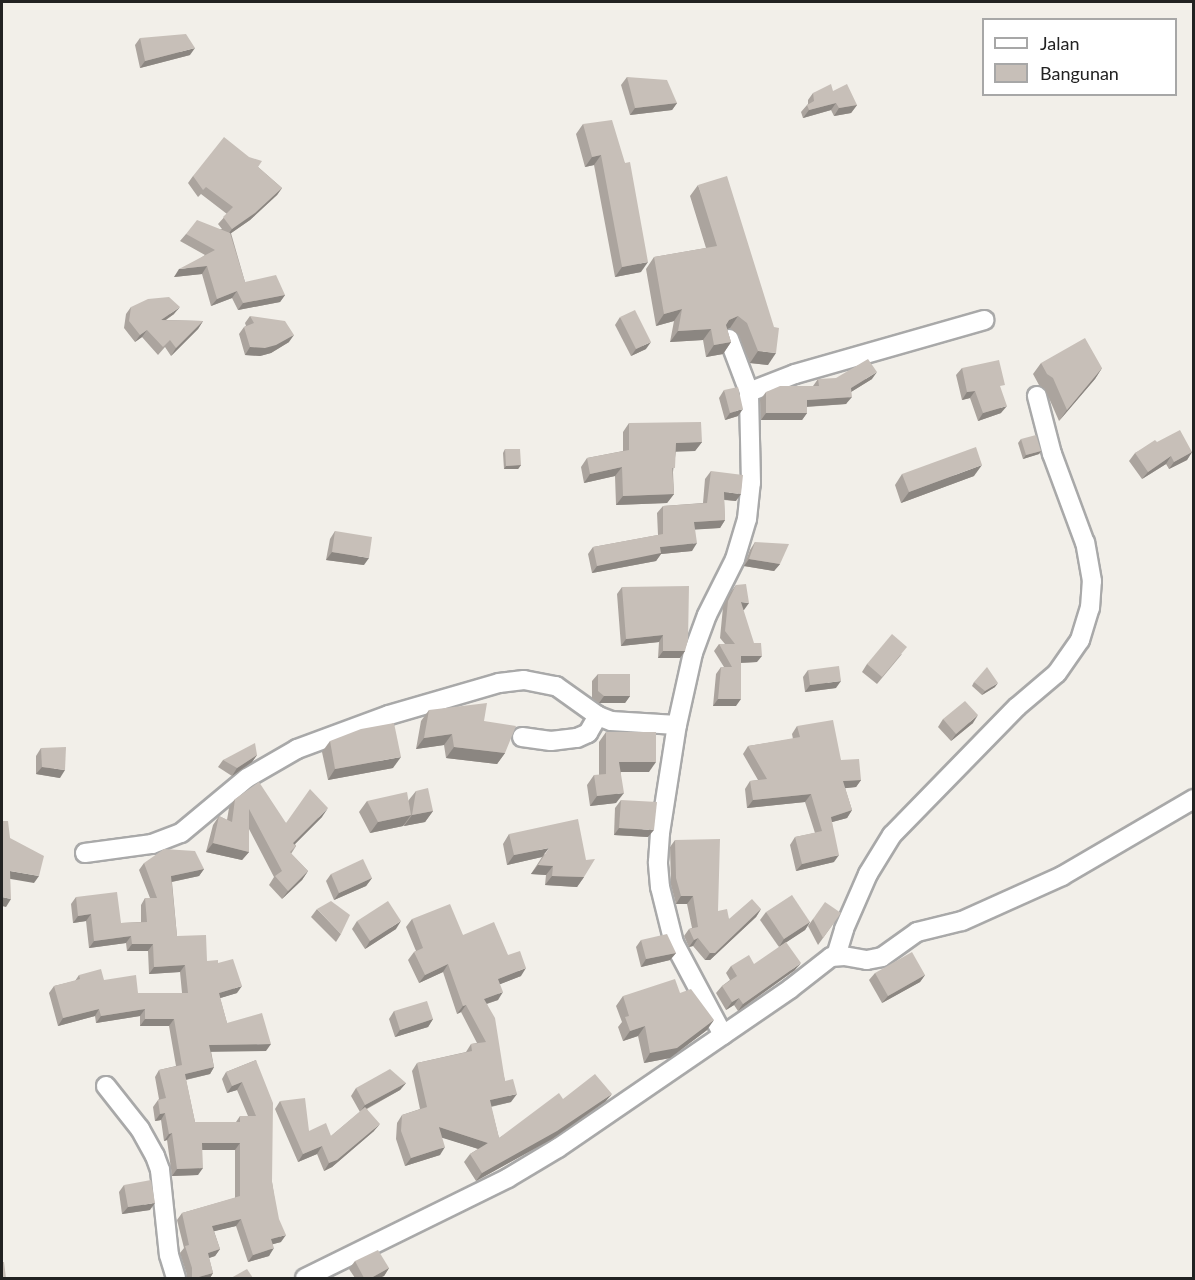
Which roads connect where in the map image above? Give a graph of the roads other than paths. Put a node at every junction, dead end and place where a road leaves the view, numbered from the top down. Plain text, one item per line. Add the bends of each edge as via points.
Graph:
1 (984, 320) dead end
2 (729, 339) edge
3 (749, 392) junction
4 (1036, 396) dead end
5 (598, 716) junction
6 (677, 725) junction
7 (522, 737) dead end
8 (1194, 799) edge
9 (85, 853) dead end
10 (836, 956) junction
11 (723, 1035) junction
12 (106, 1086) dead end
13 (176, 1278) edge
14 (305, 1278) edge

1 - 3 street via 795,374
2 - 3 street
3 - 6 street via 751,483 747,519 735,559 697,641
4 - 10 street via 1091,572 1090,608 1080,640 1057,673 1017,708 892,836 868,874
5 - 6 street via 611,722
5 - 7 street via 588,733 577,738 551,741
5 - 9 street via 556,686 524,680 499,683 389,715 297,748 247,778 181,833 152,844
6 - 11 street via 660,833 660,887 674,942
8 - 10 street via 1062,876 962,921 917,932 882,957 867,960
10 - 11 street
11 - 14 street via 606,1117 508,1178
12 - 13 street via 140,1129 155,1156

